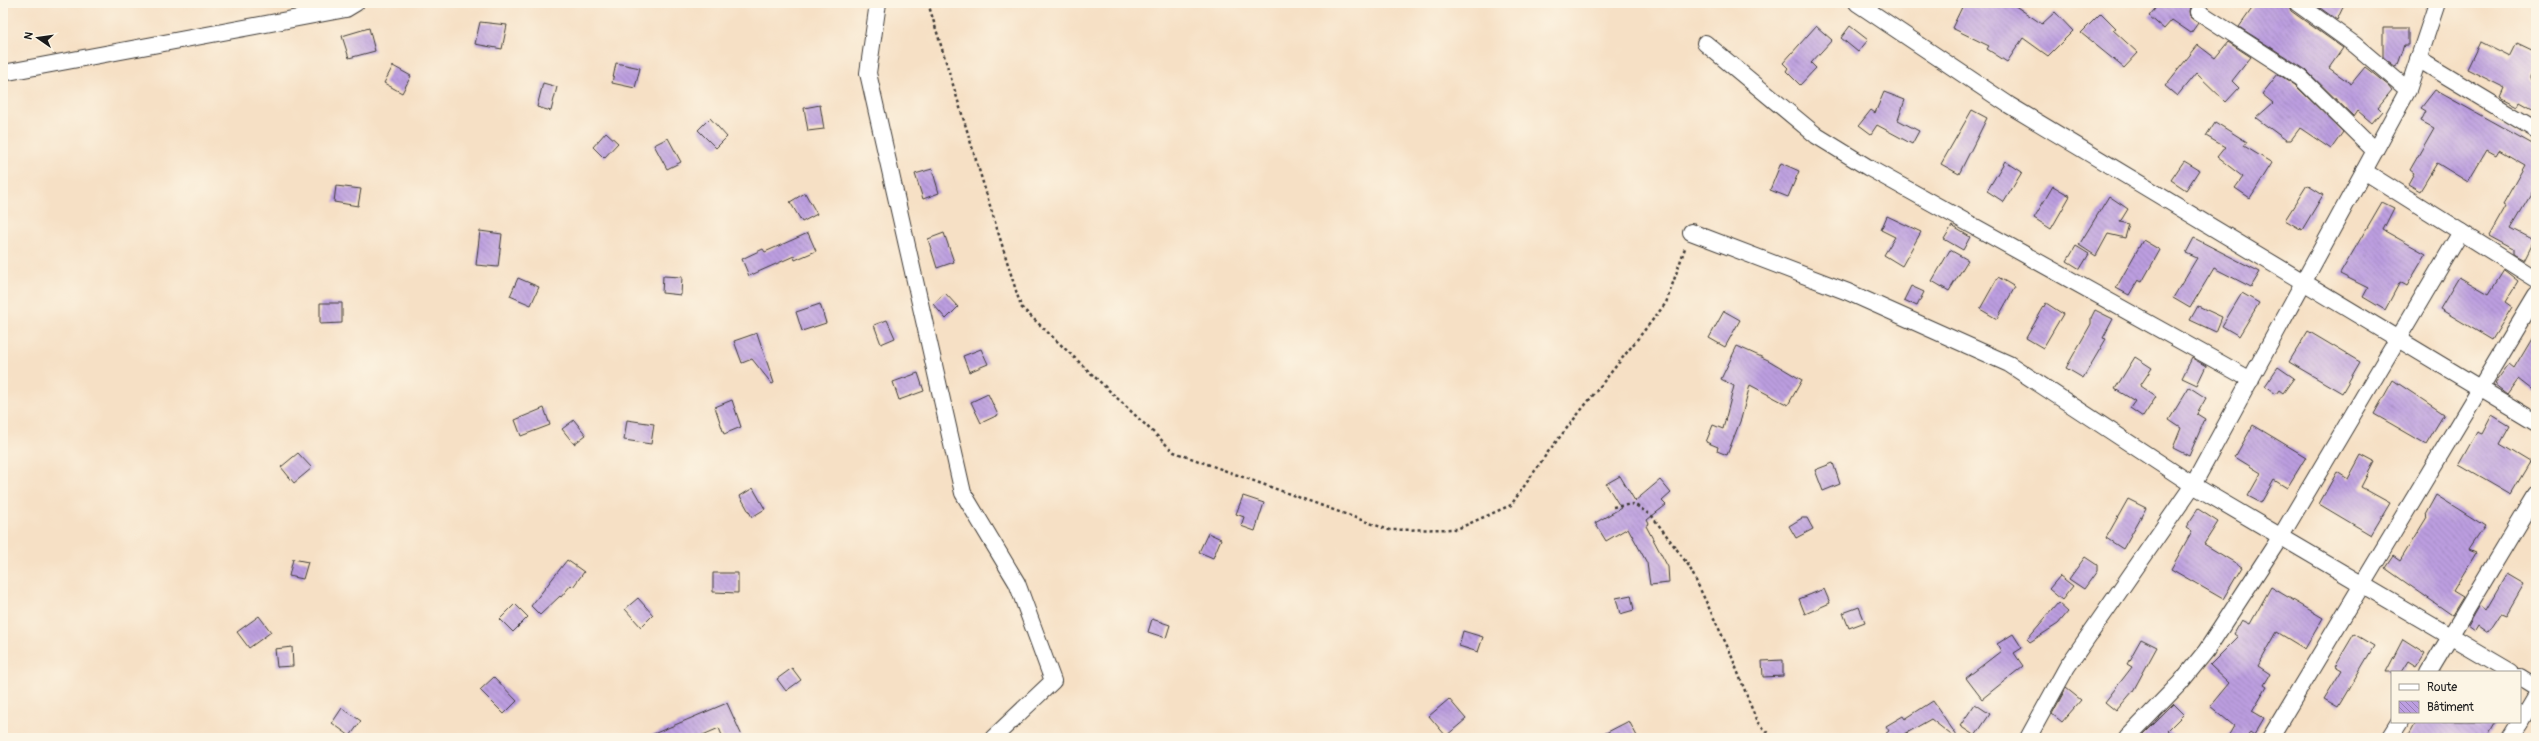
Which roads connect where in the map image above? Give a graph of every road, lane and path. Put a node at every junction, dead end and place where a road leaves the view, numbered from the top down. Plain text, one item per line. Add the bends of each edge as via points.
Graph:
1 (356, 3) edge
2 (878, 3) edge
3 (928, 3) edge
4 (1857, 3) edge
5 (2297, 3) edge
6 (2437, 3) edge
7 (2199, 12) dead end
8 (1705, 43) dead end
9 (2418, 59) junction
10 (3, 73) edge
11 (2408, 90) junction
12 (2536, 130) edge
13 (2375, 151) junction
14 (2364, 171) junction
15 (1691, 232) joint
16 (2461, 232) junction
17 (2536, 278) edge
18 (2304, 282) junction
19 (2536, 295) edge
20 (2397, 339) junction
21 (2251, 380) junction
22 (2480, 389) junction
23 (2536, 422) edge
24 (2194, 485) junction
25 (2536, 494) edge
26 (1613, 506) dead end
27 (2281, 536) junction
28 (2364, 585) junction
29 (2450, 636) junction
30 (2430, 671) edge
31 (2509, 671) edge
32 (2521, 679) edge
33 (2536, 687) edge
34 (2536, 695) edge
35 (2521, 720) edge
36 (2399, 723) edge
37 (2519, 723) edge
38 (993, 738) edge
39 (1774, 738) edge
40 (2028, 738) edge
41 (2127, 738) edge
42 (2270, 738) edge
43 (2390, 738) edge
44 (2510, 738) edge

1 - 10 street via 346,9
2 - 38 street via 868,73 963,493 1017,583 1053,681
3 - 15 path via 1021,307 1174,452 1389,530 1457,529 1511,505 1548,452 1666,303
4 - 18 street via 2009,105
5 - 11 street via 2356,45
6 - 9 street
7 - 13 street via 2301,78
8 - 21 street via 1805,126 1850,156
9 - 11 street
9 - 12 street
11 - 13 street
13 - 14 street
14 - 16 street
14 - 18 street
15 - 24 street via 1848,292 2009,364
16 - 17 street
16 - 20 street
18 - 20 street
18 - 21 street
19 - 22 street
20 - 22 street
20 - 27 street
21 - 24 street
22 - 23 street
22 - 28 street
24 - 27 street
24 - 40 street via 2067,667
25 - 29 street
26 - 39 path via 1634,504 1652,516 1688,566 1730,652 1757,722
27 - 28 street
27 - 41 street via 2206,651 2180,683
28 - 29 street
28 - 42 street
29 - 30 street
29 - 31 street
32 - 33 street
34 - 35 street
36 - 43 street
37 - 44 street

